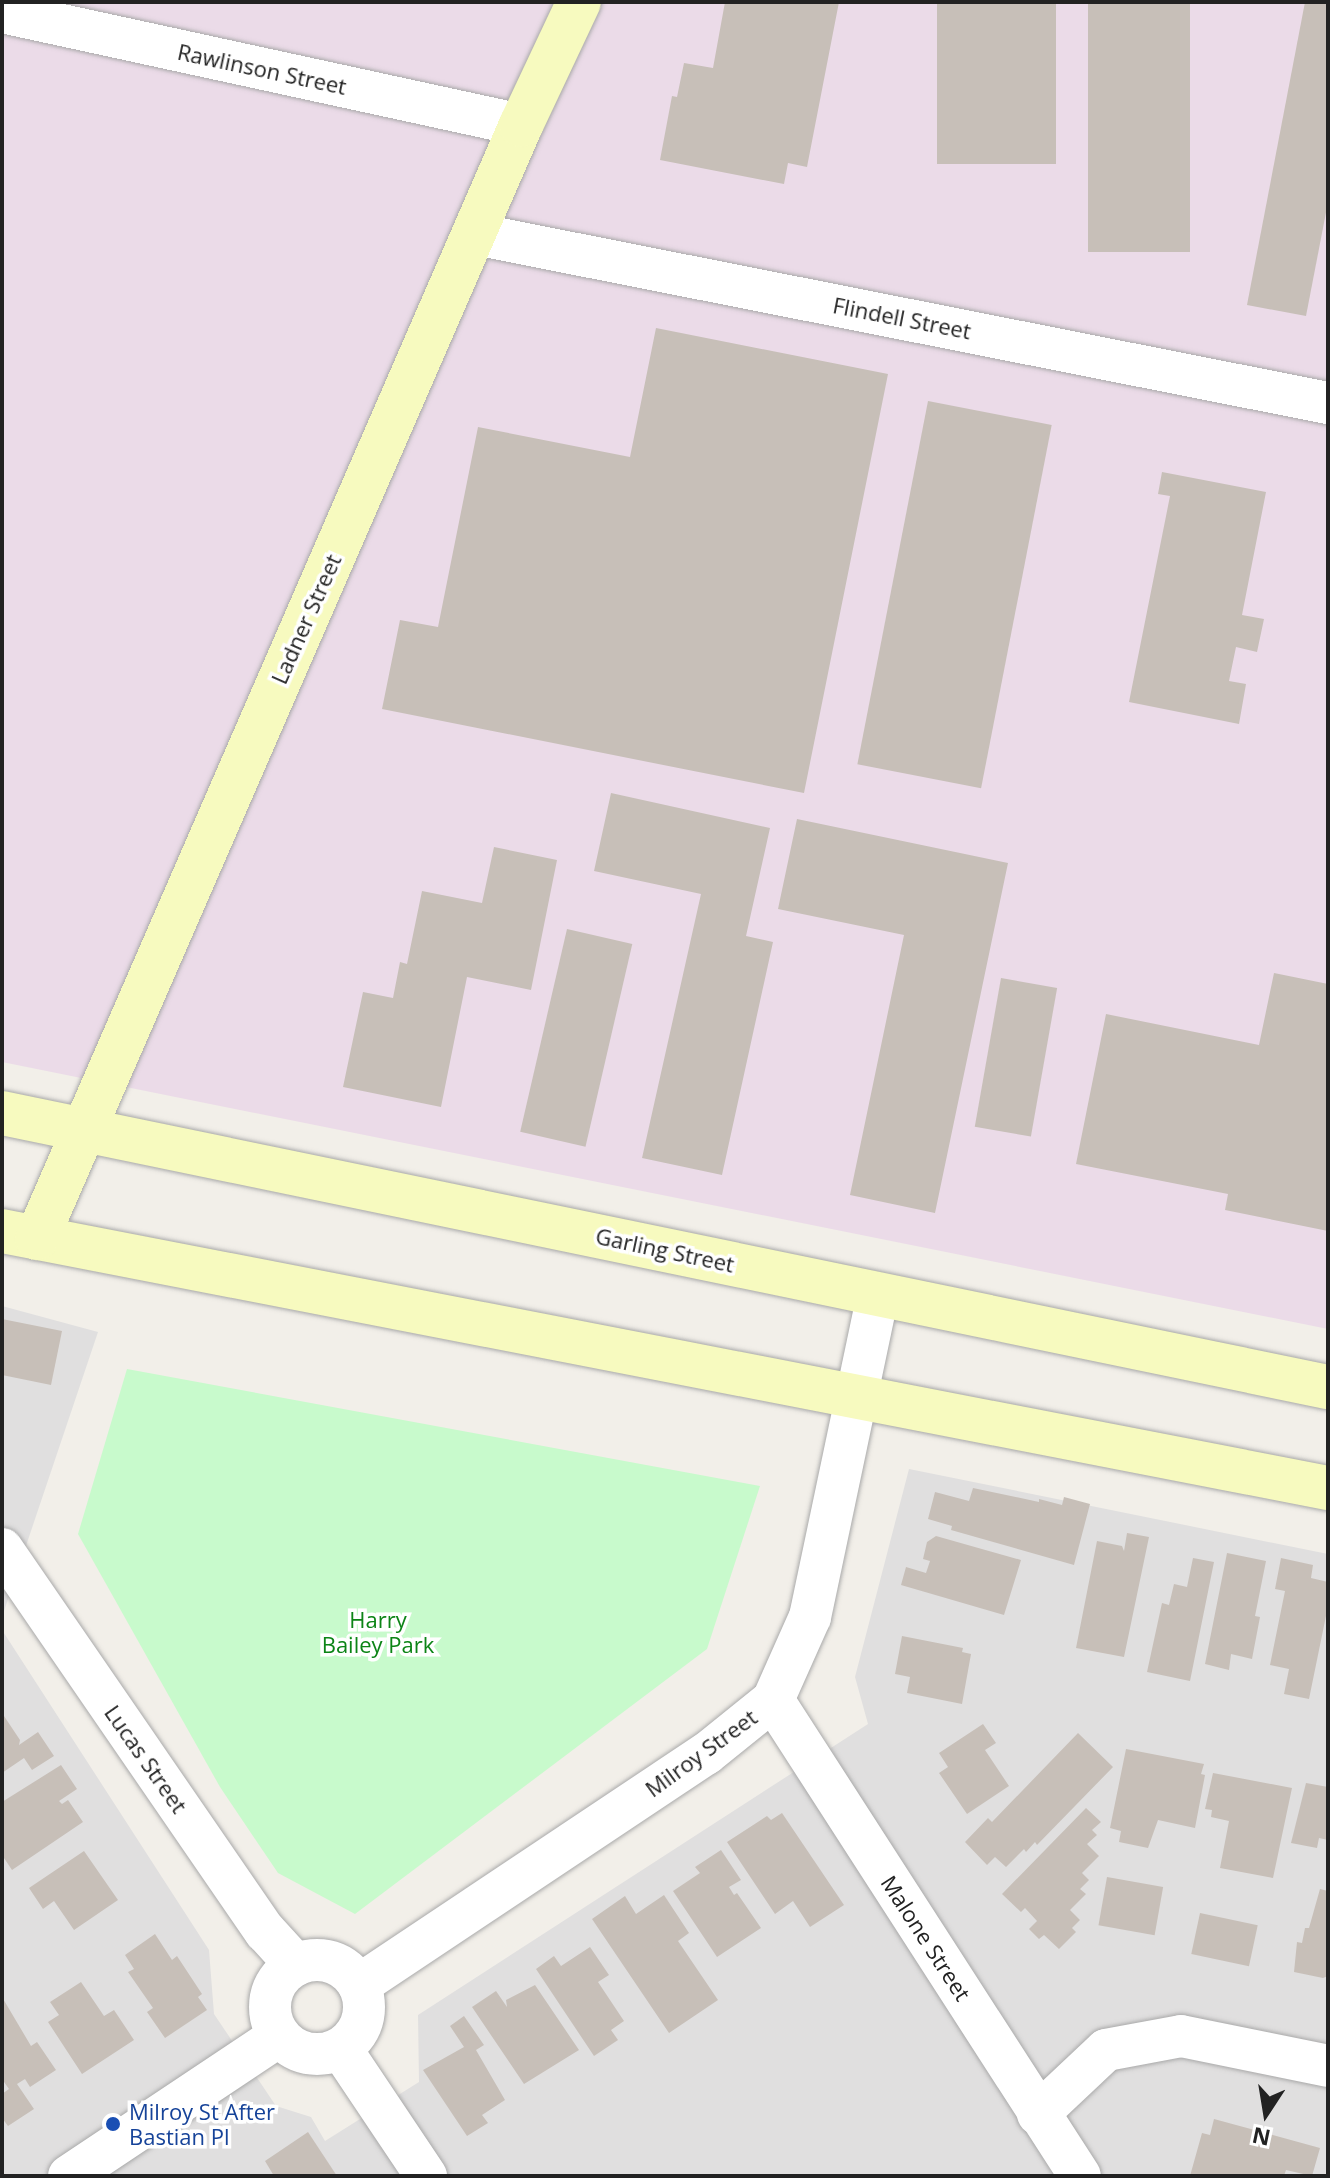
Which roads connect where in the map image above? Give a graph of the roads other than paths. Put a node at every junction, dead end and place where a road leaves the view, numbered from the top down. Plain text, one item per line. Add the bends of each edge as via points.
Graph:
1 (579, 2) edge
2 (2, 12) edge
3 (521, 125) junction
4 (475, 234) junction
5 (1328, 403) edge
6 (2, 1113) edge
7 (82, 1129) junction
8 (19, 1234) edge
9 (878, 1294) junction
10 (1328, 1387) edge
11 (857, 1396) junction
12 (1328, 1488) edge
13 (2, 1549) edge
14 (773, 1700) junction
15 (296, 1965) junction
16 (359, 1985) junction
17 (279, 2036) junction
18 (341, 2049) junction
19 (1328, 2066) edge
20 (1038, 2114) junction
21 (69, 2176) edge
22 (426, 2176) edge
23 (1080, 2176) edge

1 - 3 street, Ladner Street
2 - 3 street, Rawlinson Street
3 - 4 street, Ladner Street
4 - 5 street, Flindell Street
4 - 7 street, Ladner Street
6 - 7 street, Garling Street
7 - 8 street, Ladner Street
7 - 9 street, Garling Street
8 - 11 street
9 - 10 street, Garling Street
9 - 11 street, Milroy Street
11 - 12 street
11 - 14 street, Milroy Street via 810,1617
13 - 15 street, Lucas Street via 265,1931
14 - 16 street, Milroy Street via 706,1754
14 - 20 street, Malone Street
15 - 16 street via 325,1960 350,1973
15 - 17 street via 284,1972 270,1996 269,2010
16 - 18 street via 363,2021
17 - 18 street via 288,2046 314,2055
17 - 21 street
18 - 22 street
19 - 20 street via 1181,2036 1106,2050
20 - 23 street, Malone Street

